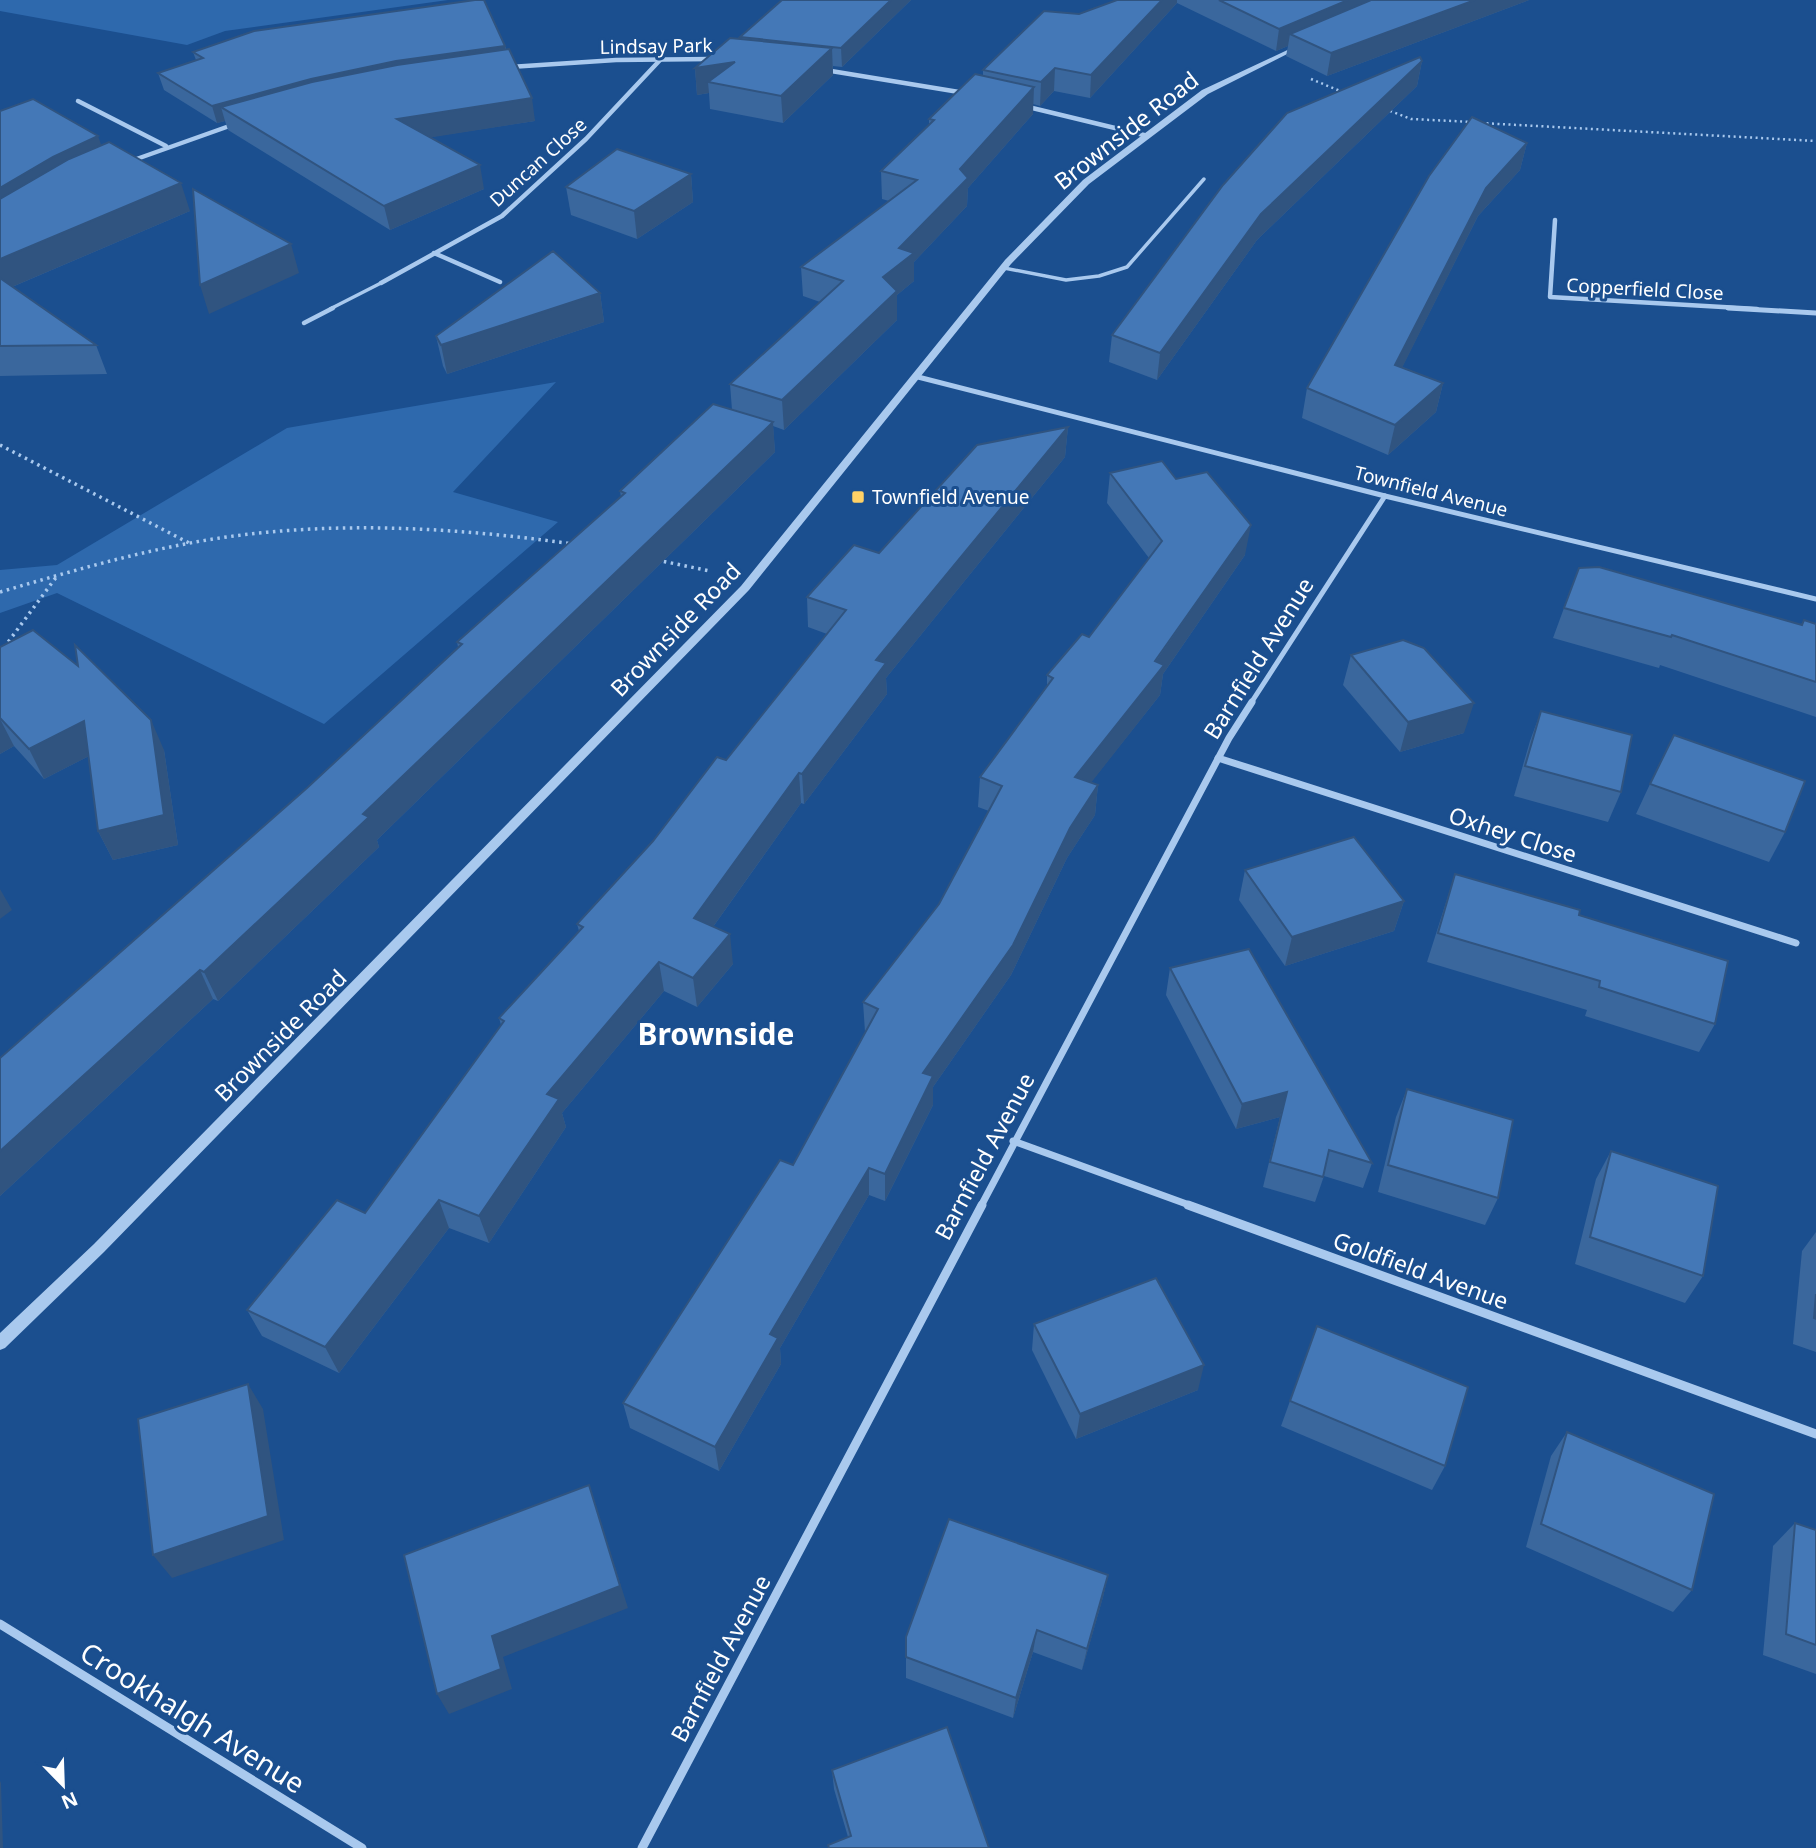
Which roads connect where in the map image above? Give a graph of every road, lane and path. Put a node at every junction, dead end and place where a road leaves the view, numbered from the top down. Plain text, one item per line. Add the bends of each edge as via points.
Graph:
1 (1311, 40) edge
2 (722, 59) edge
3 (661, 60) junction
4 (498, 68) edge
5 (816, 69) edge
6 (1317, 82) dead end
7 (979, 96) edge
8 (1352, 96) edge
9 (78, 101) dead end
10 (1019, 104) edge
11 (1376, 105) edge
12 (246, 121) edge
13 (1148, 136) junction
14 (1816, 141) edge
15 (166, 146) junction
16 (129, 162) edge
17 (1203, 179) dead end
18 (1555, 220) dead end
19 (434, 253) junction
20 (1004, 268) junction
21 (500, 282) dead end
22 (381, 283) joint
23 (1816, 313) edge
24 (304, 323) dead end
25 (918, 377) junction
26 (0, 445) edge
27 (1385, 496) junction
28 (190, 543) junction
29 (580, 545) edge
30 (645, 557) edge
31 (58, 575) junction
32 (752, 580) junction
33 (0, 592) edge
34 (1816, 599) edge
35 (0, 653) edge
36 (1218, 758) junction
37 (1796, 943) dead end
38 (1013, 1141) junction
39 (0, 1343) edge
40 (1816, 1434) edge
41 (0, 1624) edge
42 (362, 1848) edge
43 (642, 1848) edge

1 - 13 street, Brownside Road via 1205,92
2 - 3 street, Lindsay Park
3 - 4 street, Lindsay Park
3 - 19 street, Duncan Close via 586,139 502,216
5 - 7 street
6 - 8 path
9 - 15 street
10 - 13 street
11 - 14 path via 1411,119
12 - 15 street
13 - 20 street, Brownside Road via 1086,182
15 - 16 street
17 - 20 lane via 1127,267 1066,280
18 - 23 street, Copperfield Close via 1550,297
19 - 21 street
19 - 22 street, Duncan Close
20 - 25 street, Brownside Road
22 - 24 lane
25 - 27 street, Townfield Avenue
25 - 32 street, Brownside Road
26 - 28 path
27 - 34 street, Townfield Avenue
27 - 36 street, Barnfield Avenue
28 - 29 path via 378,529 531,537
28 - 31 path
30 - 32 path
31 - 33 path
31 - 35 path
32 - 39 street, Brownside Road via 421,923
36 - 37 street, Oxhey Close
36 - 38 street, Barnfield Avenue
38 - 40 street, Goldfield Avenue
38 - 43 street, Barnfield Avenue
41 - 42 street, Crookhalgh Avenue

